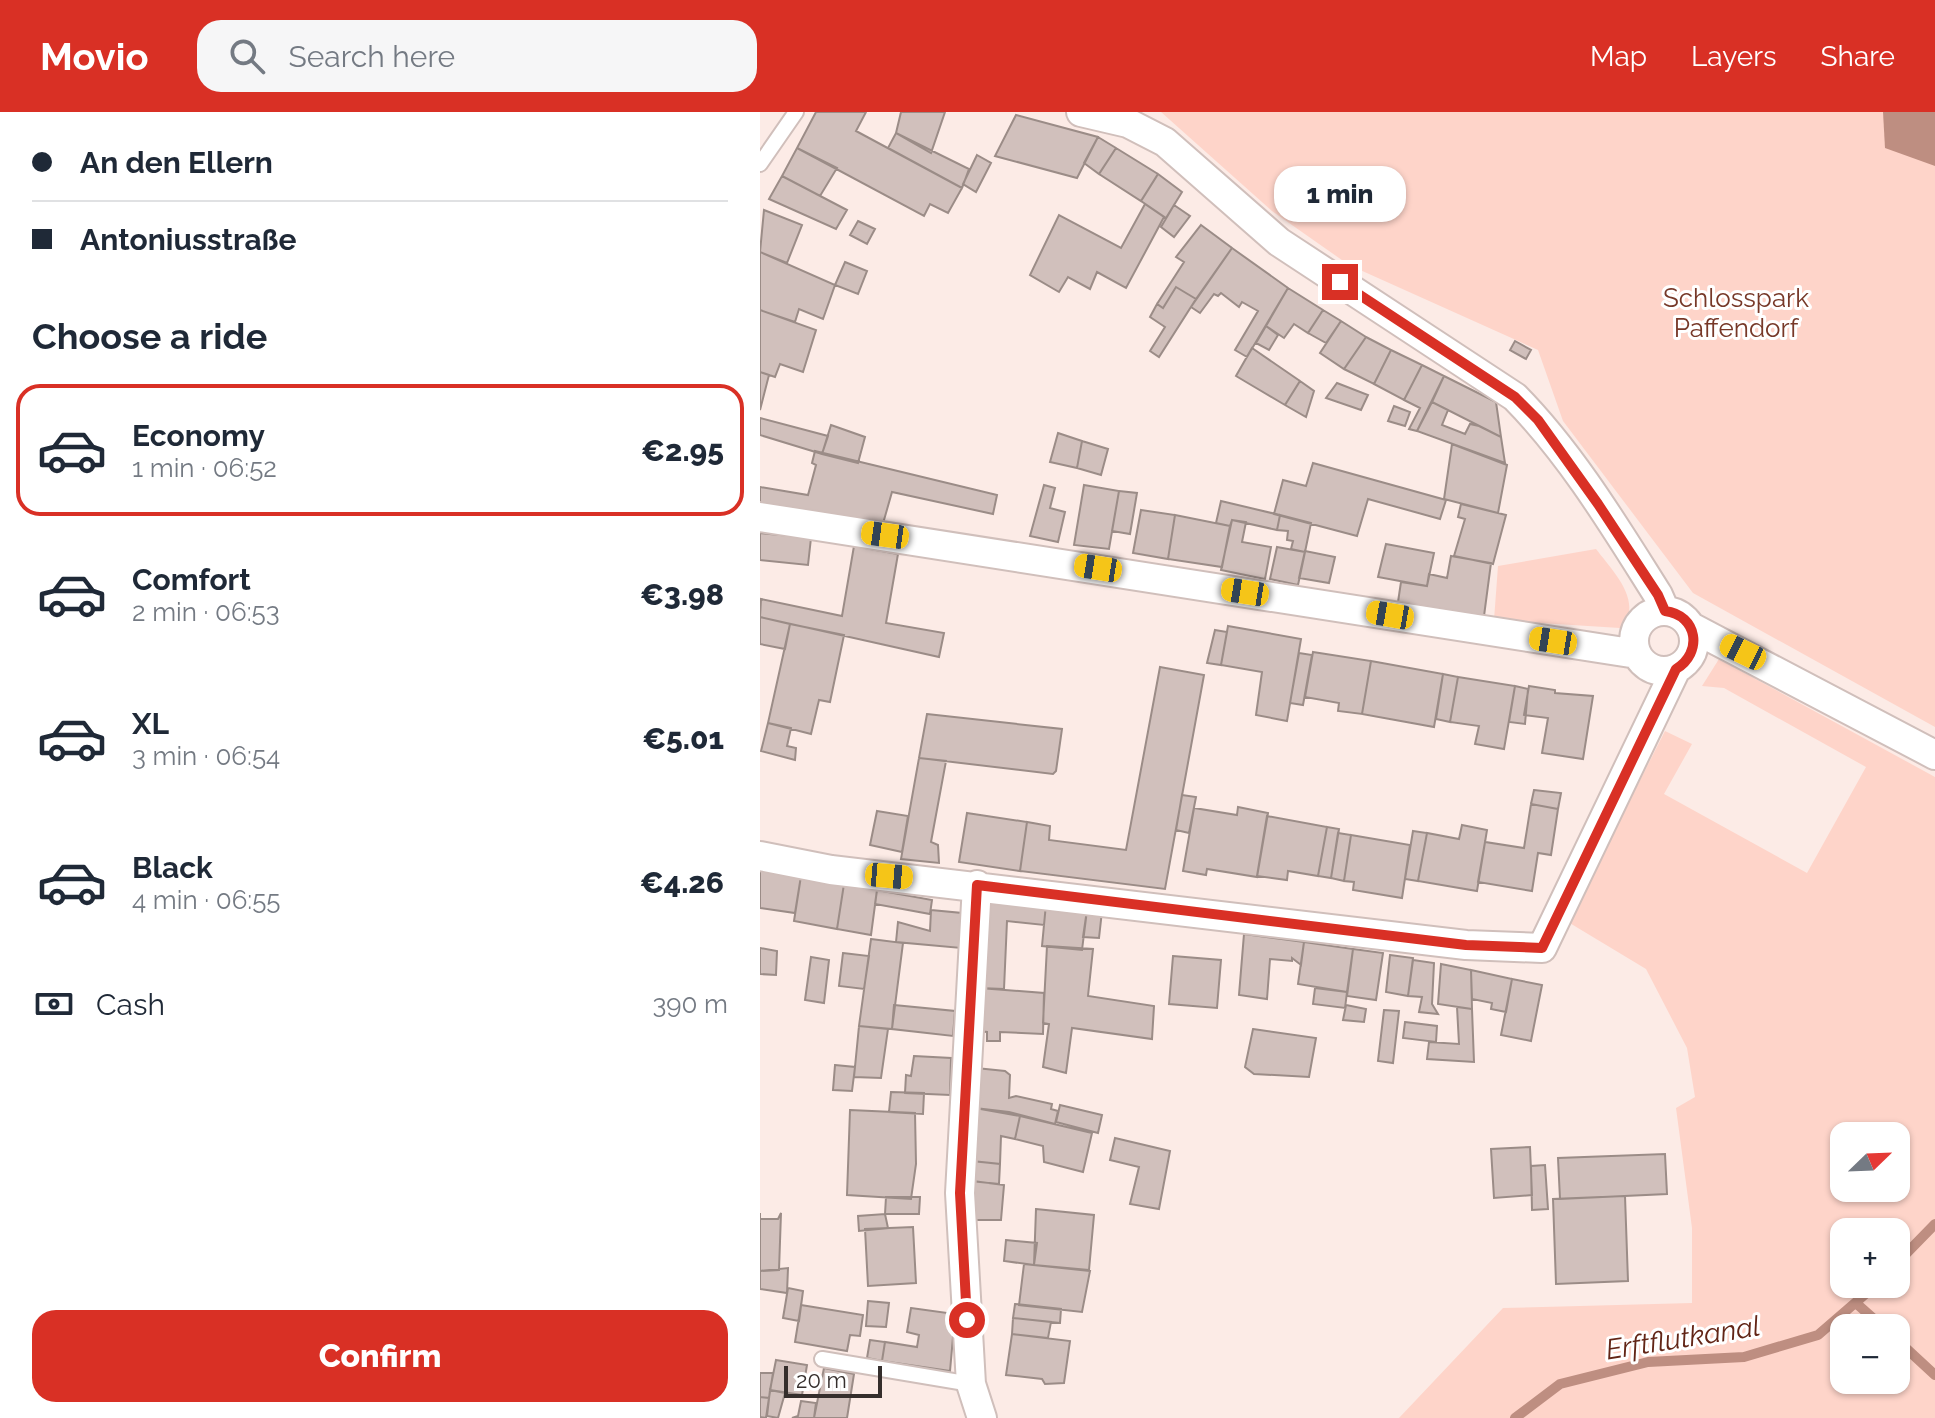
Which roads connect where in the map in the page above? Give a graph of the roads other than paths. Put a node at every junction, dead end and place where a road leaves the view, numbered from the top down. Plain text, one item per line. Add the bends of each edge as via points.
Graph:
1 (796, 112) edge
2 (1081, 112) edge
3 (760, 164) edge
4 (760, 517) edge
5 (1665, 611) junction
6 (1691, 627) junction
7 (1637, 654) junction
8 (1676, 669) junction
9 (1935, 755) edge
10 (760, 856) edge
11 (977, 885) junction
12 (822, 1359) dead end
13 (971, 1384) junction
14 (982, 1418) edge

1 - 3 lane
2 - 5 street via 1157,136 1279,242 1515,397 1590,492
4 - 7 street
5 - 6 street
5 - 7 street via 1639,625
6 - 8 street via 1694,647
6 - 9 street
7 - 8 street via 1657,670
8 - 11 street via 1542,948 1466,945
10 - 11 street via 831,870
11 - 13 street via 960,1193
12 - 13 lane
13 - 14 street

